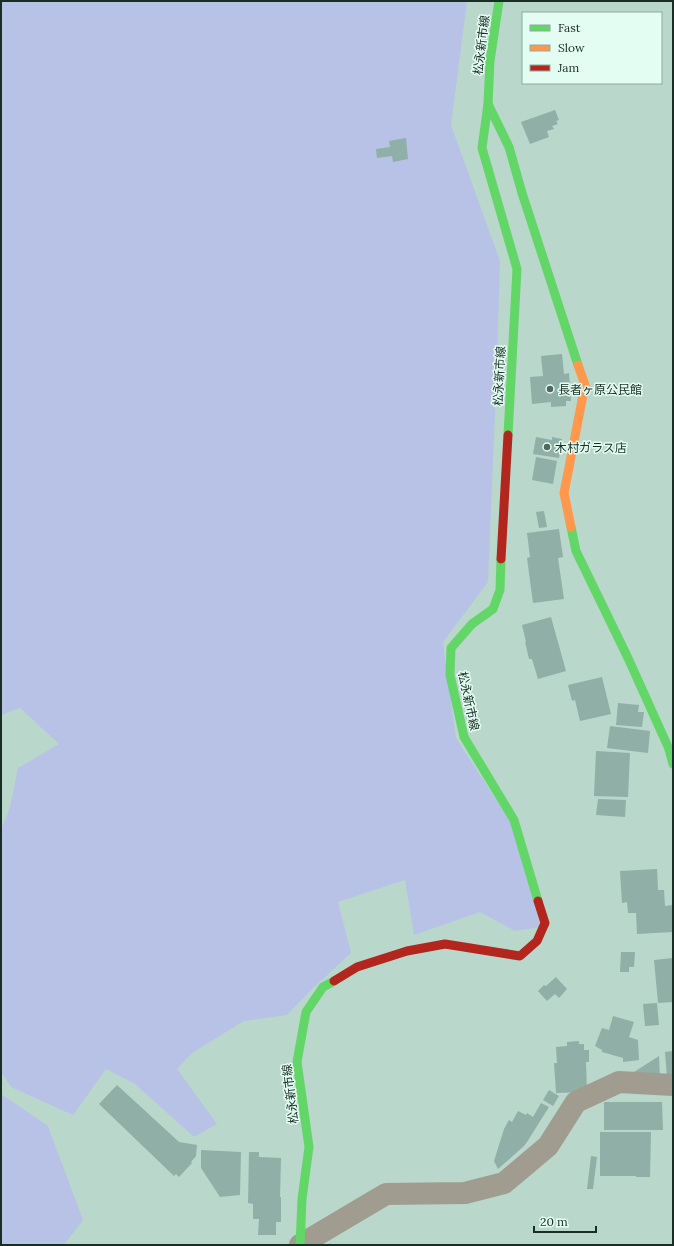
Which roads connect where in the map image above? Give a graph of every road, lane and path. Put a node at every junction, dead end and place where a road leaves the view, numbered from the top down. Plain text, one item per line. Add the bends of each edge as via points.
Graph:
1 (499, 1) edge
2 (488, 104) junction
3 (673, 764) edge
4 (673, 1086) edge
5 (300, 1245) edge

1 - 2 main road, 松永新市線 via 490,61
2 - 3 main road via 509,147 585,385 564,493 576,551 628,658 669,749
2 - 5 main road, 松永新市線 via 482,148 517,269 500,590 493,609 472,624 451,648 450,675 464,737 514,820 545,923 537,941 520,956 445,944 406,951 357,967 323,987 306,1012 297,1062 309,1147 302,1199
4 - 5 street via 619,1082 576,1102 548,1146 504,1183 465,1193 386,1194

